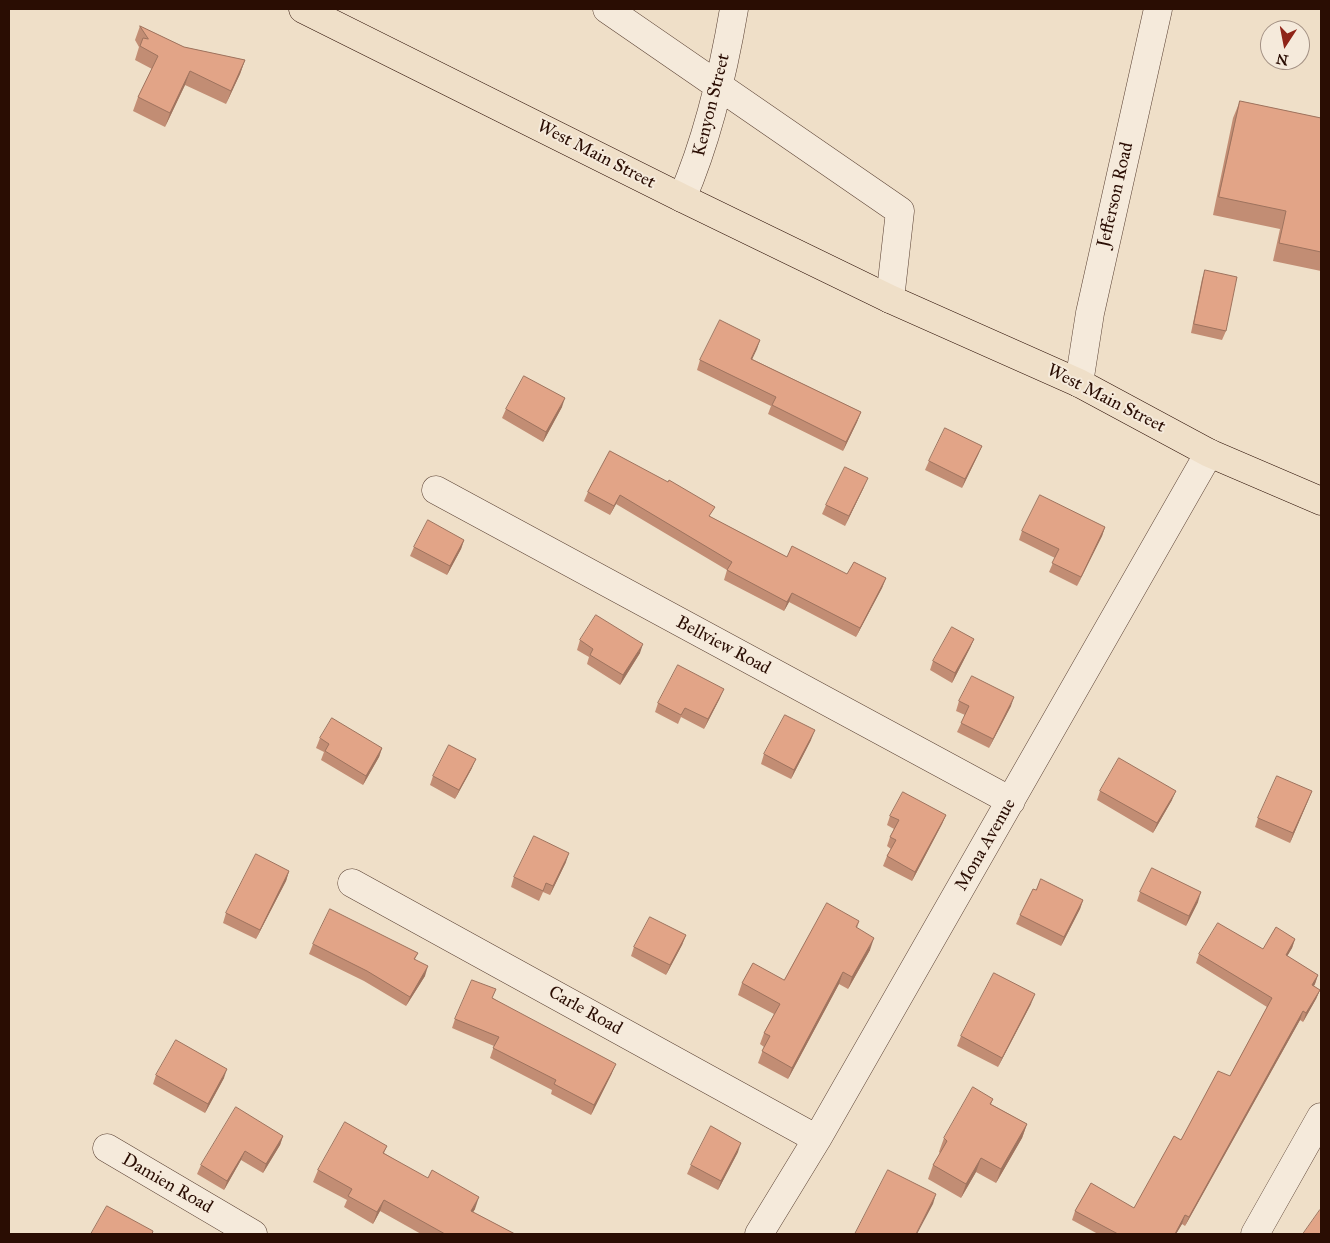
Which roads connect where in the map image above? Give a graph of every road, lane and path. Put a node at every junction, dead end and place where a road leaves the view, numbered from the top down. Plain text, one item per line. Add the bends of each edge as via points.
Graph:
1 (303, 9) edge
2 (607, 9) edge
3 (734, 9) edge
4 (1158, 9) edge
5 (718, 84) junction
6 (682, 198) junction
7 (890, 299) junction
8 (1079, 383) junction
9 (1209, 453) junction
10 (436, 490) dead end
11 (1321, 501) edge
12 (1011, 801) junction
13 (352, 882) dead end
14 (1321, 1117) edge
15 (817, 1139) junction
16 (107, 1148) dead end
17 (252, 1234) edge
18 (759, 1234) edge
19 (1255, 1234) edge

1 - 6 main road, West Main Street
2 - 5 street
3 - 5 street, Kenyon Street
4 - 8 street, Jefferson Road via 1090,313
5 - 6 street, Kenyon Street via 703,144
5 - 7 street via 900,211
6 - 7 main road, West Main Street
7 - 8 main road, West Main Street
8 - 9 main road, West Main Street
9 - 11 main road, West Main Street
9 - 12 street, Mona Avenue
10 - 12 street, Bellview Road
12 - 15 street, Mona Avenue
13 - 15 street, Carle Road
14 - 19 street
15 - 18 street, Mona Avenue
16 - 17 street, Damien Road

